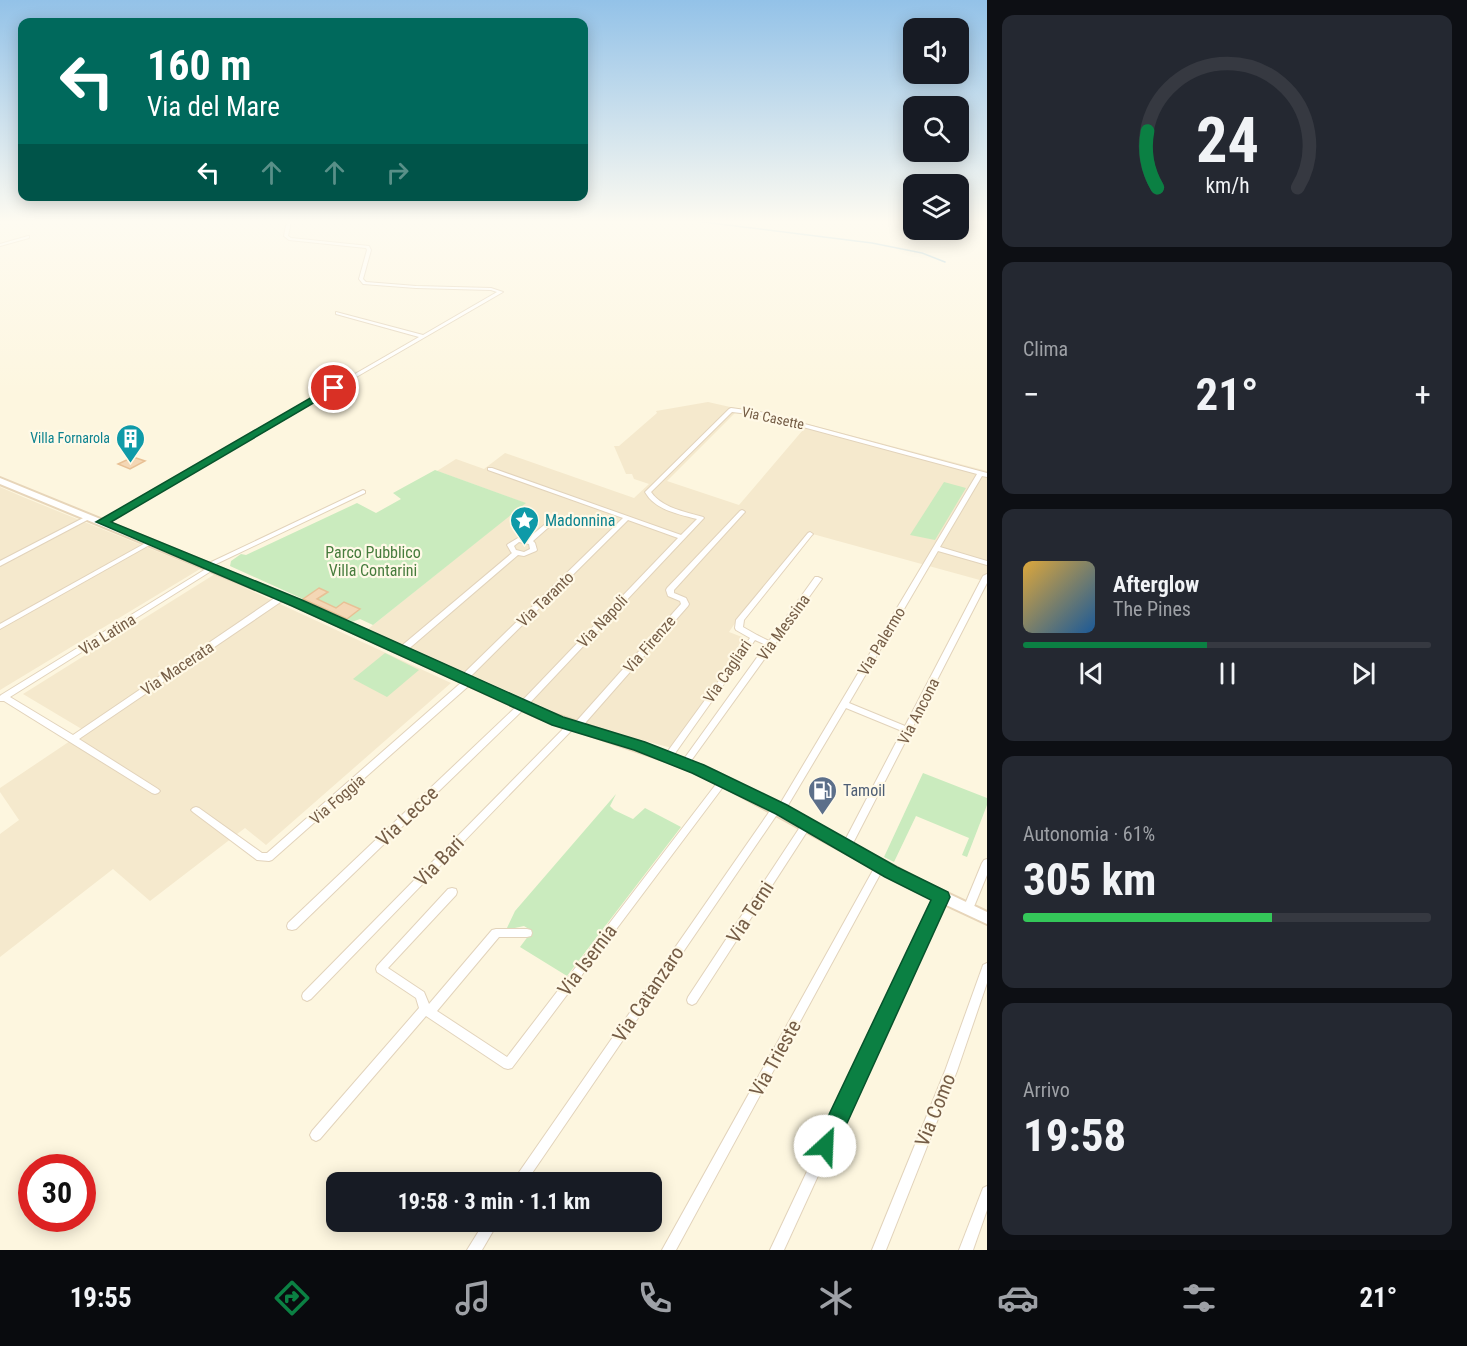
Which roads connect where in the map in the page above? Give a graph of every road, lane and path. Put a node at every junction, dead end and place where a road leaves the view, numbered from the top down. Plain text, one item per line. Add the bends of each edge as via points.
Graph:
1 (361, 279) edge
2 (338, 313) dead end
3 (424, 337) junction
4 (490, 470) dead end
5 (984, 474) edge
6 (0, 481) edge
7 (363, 492) dead end
8 (742, 512) dead end
9 (89, 517) junction
10 (557, 517) dead end
11 (627, 518) junction
12 (701, 518) joint
13 (102, 522) junction
14 (810, 534) dead end
15 (682, 537) junction
16 (529, 541) junction
17 (151, 542) junction
18 (936, 548) junction
19 (516, 553) junction
20 (987, 563) edge
21 (0, 564) edge
22 (212, 566) junction
23 (987, 576) edge
24 (818, 579) dead end
25 (282, 597) junction
26 (0, 627) edge
27 (753, 637) junction
28 (770, 644) junction
29 (402, 650) junction
30 (466, 680) junction
31 (2, 698) edge
32 (844, 704) junction
33 (522, 706) junction
34 (573, 727) junction
35 (908, 730) junction
36 (73, 739) junction
37 (668, 757) junction
38 (685, 763) junction
39 (723, 781) junction
40 (155, 791) dead end
41 (779, 809) junction
42 (196, 810) dead end
43 (807, 824) junction
44 (847, 846) junction
45 (987, 863) edge
46 (880, 866) junction
47 (452, 892) dead end
48 (941, 897) junction
49 (968, 909) junction
50 (987, 918) edge
51 (292, 926) dead end
52 (527, 933) dead end
53 (987, 968) edge
54 (307, 996) dead end
55 (692, 1000) dead end
56 (427, 1011) junction
57 (316, 1135) dead end
58 (526, 1172) edge
59 (987, 1192) edge
60 (486, 1232) edge
61 (474, 1250) edge
62 (669, 1250) edge
63 (777, 1250) edge
64 (879, 1250) edge
65 (966, 1250) edge

1 - 3 street via 369,284 501,291
2 - 3 street
3 - 13 street
4 - 11 street
5 - 12 street, Via Casette via 792,422 731,410 648,492 654,501
5 - 18 street, Via Palermo
6 - 9 main road
7 - 22 street, Via Latina
8 - 34 street, Via Firenze via 670,590 685,604
9 - 13 main road
9 - 21 street
10 - 16 street
11 - 15 street
11 - 30 street, Via Taranto
12 - 15 street, Via Napoli
13 - 17 main road
14 - 27 street, Via Cagliari via 740,620 739,628
15 - 33 street, Via Napoli
16 - 19 street via 512,543 510,547
16 - 19 street via 535,545 532,552
17 - 22 main road
17 - 26 street
18 - 20 street
18 - 32 street, Via Palermo
19 - 29 street
22 - 25 main road
22 - 31 street, Via Latina
23 - 35 street, Via Ancona
24 - 28 street, Via Messina
25 - 29 main road
25 - 36 street, Via Macerata
27 - 28 street
27 - 37 street, Via Cagliari
28 - 38 street, Via Messina
29 - 30 main road
30 - 33 main road
30 - 42 street, Via Foggia via 269,857 260,857
31 - 36 street
32 - 35 street
32 - 41 street, Via Palermo
33 - 34 main road
33 - 51 street, Via Lecce
34 - 37 main road
34 - 54 street, Via Bari
35 - 44 street, Via Ancona
36 - 40 street
37 - 38 main road
38 - 39 main road
39 - 41 main road
39 - 56 street, Via Isernia via 507,1064
41 - 43 main road
41 - 58 street, Via Catanzaro
43 - 44 main road
43 - 55 street, Via Terni
44 - 46 main road
45 - 49 street
46 - 48 main road
46 - 62 street, Via Trieste
47 - 56 street, Via Isernia via 381,969 420,995
48 - 49 main road
48 - 63 street
49 - 50 main road
52 - 56 street via 496,933
53 - 64 street, Via Como via 951,1071
56 - 57 street
59 - 65 street
60 - 61 street

